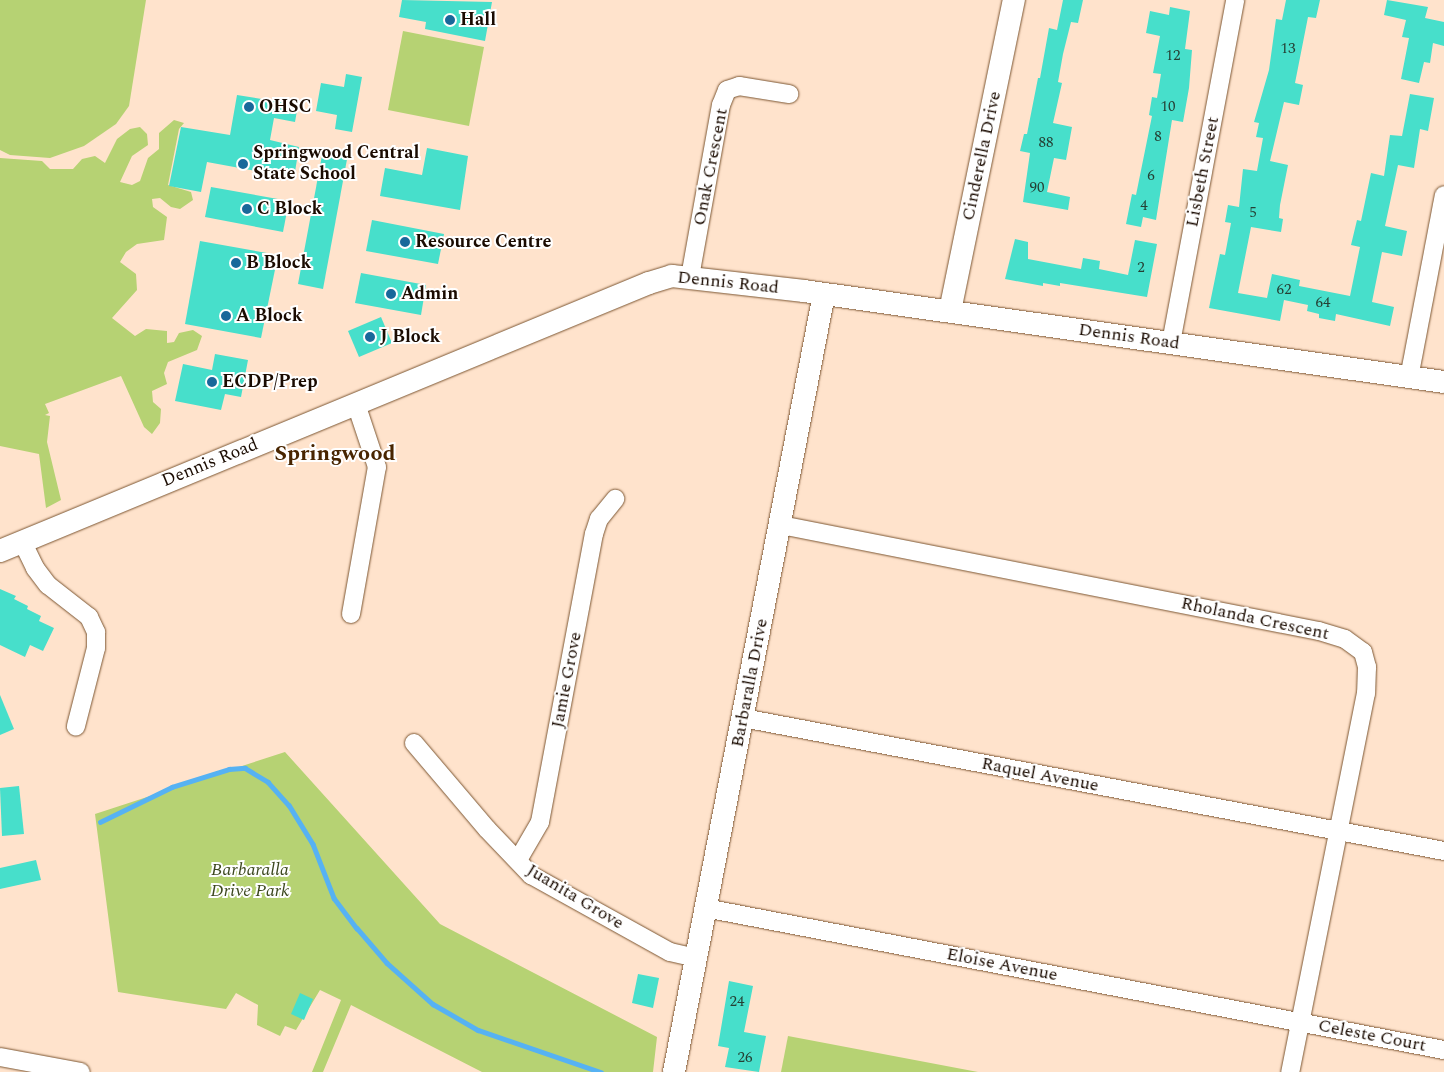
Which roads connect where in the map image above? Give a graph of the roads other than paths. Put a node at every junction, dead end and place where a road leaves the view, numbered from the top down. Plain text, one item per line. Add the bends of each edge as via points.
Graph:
1 (1014, 0) edge
2 (1235, 0) edge
3 (789, 94) dead end
4 (1444, 195) edge
5 (690, 277) junction
6 (824, 294) junction
7 (950, 311) junction
8 (1171, 343) junction
9 (1409, 378) junction
10 (1444, 382) edge
11 (356, 404) junction
12 (615, 499) dead end
13 (782, 525) junction
14 (22, 541) junction
15 (0, 551) edge
16 (351, 614) dead end
17 (743, 718) junction
18 (76, 726) dead end
19 (414, 743) dead end
20 (1338, 832) junction
21 (1444, 851) edge
22 (518, 860) junction
23 (705, 908) junction
24 (696, 958) junction
25 (1300, 1022) junction
26 (1444, 1050) edge
27 (0, 1057) edge
28 (81, 1072) edge
29 (674, 1072) edge
30 (1290, 1072) edge

1 - 7 street, Cinderella Drive
2 - 8 street, Lisbeth Street
3 - 5 street, Onak Crescent via 740,86 727,90 721,105
4 - 9 street
5 - 6 street, Dennis Road
5 - 11 street, Dennis Road via 672,276 649,283
6 - 7 street, Dennis Road
6 - 13 street, Barbaralla Drive
7 - 8 street, Dennis Road
8 - 9 street, Dennis Road
9 - 10 street, Dennis Road
11 - 14 street, Dennis Road
11 - 16 street via 377,467
12 - 22 street, Jamie Grove via 599,519 594,534 540,822
13 - 17 street, Barbaralla Drive
13 - 20 street, Rholanda Crescent via 1319,631 1345,639 1363,652 1367,667 1366,693
14 - 15 street, Dennis Road
14 - 18 street via 35,568 48,585 89,617 96,632 96,648
17 - 20 street, Raquel Avenue
17 - 23 street, Barbaralla Drive
19 - 22 street, Juanita Grove via 487,829
20 - 21 street, Raquel Avenue
20 - 25 street, Rholanda Crescent
22 - 24 street, Juanita Grove via 532,875 670,952
23 - 24 street, Barbaralla Drive
23 - 25 street, Eloise Avenue
24 - 29 street, Barbaralla Drive
25 - 26 street, Celeste Court
25 - 30 street, Rholanda Crescent
27 - 28 street

